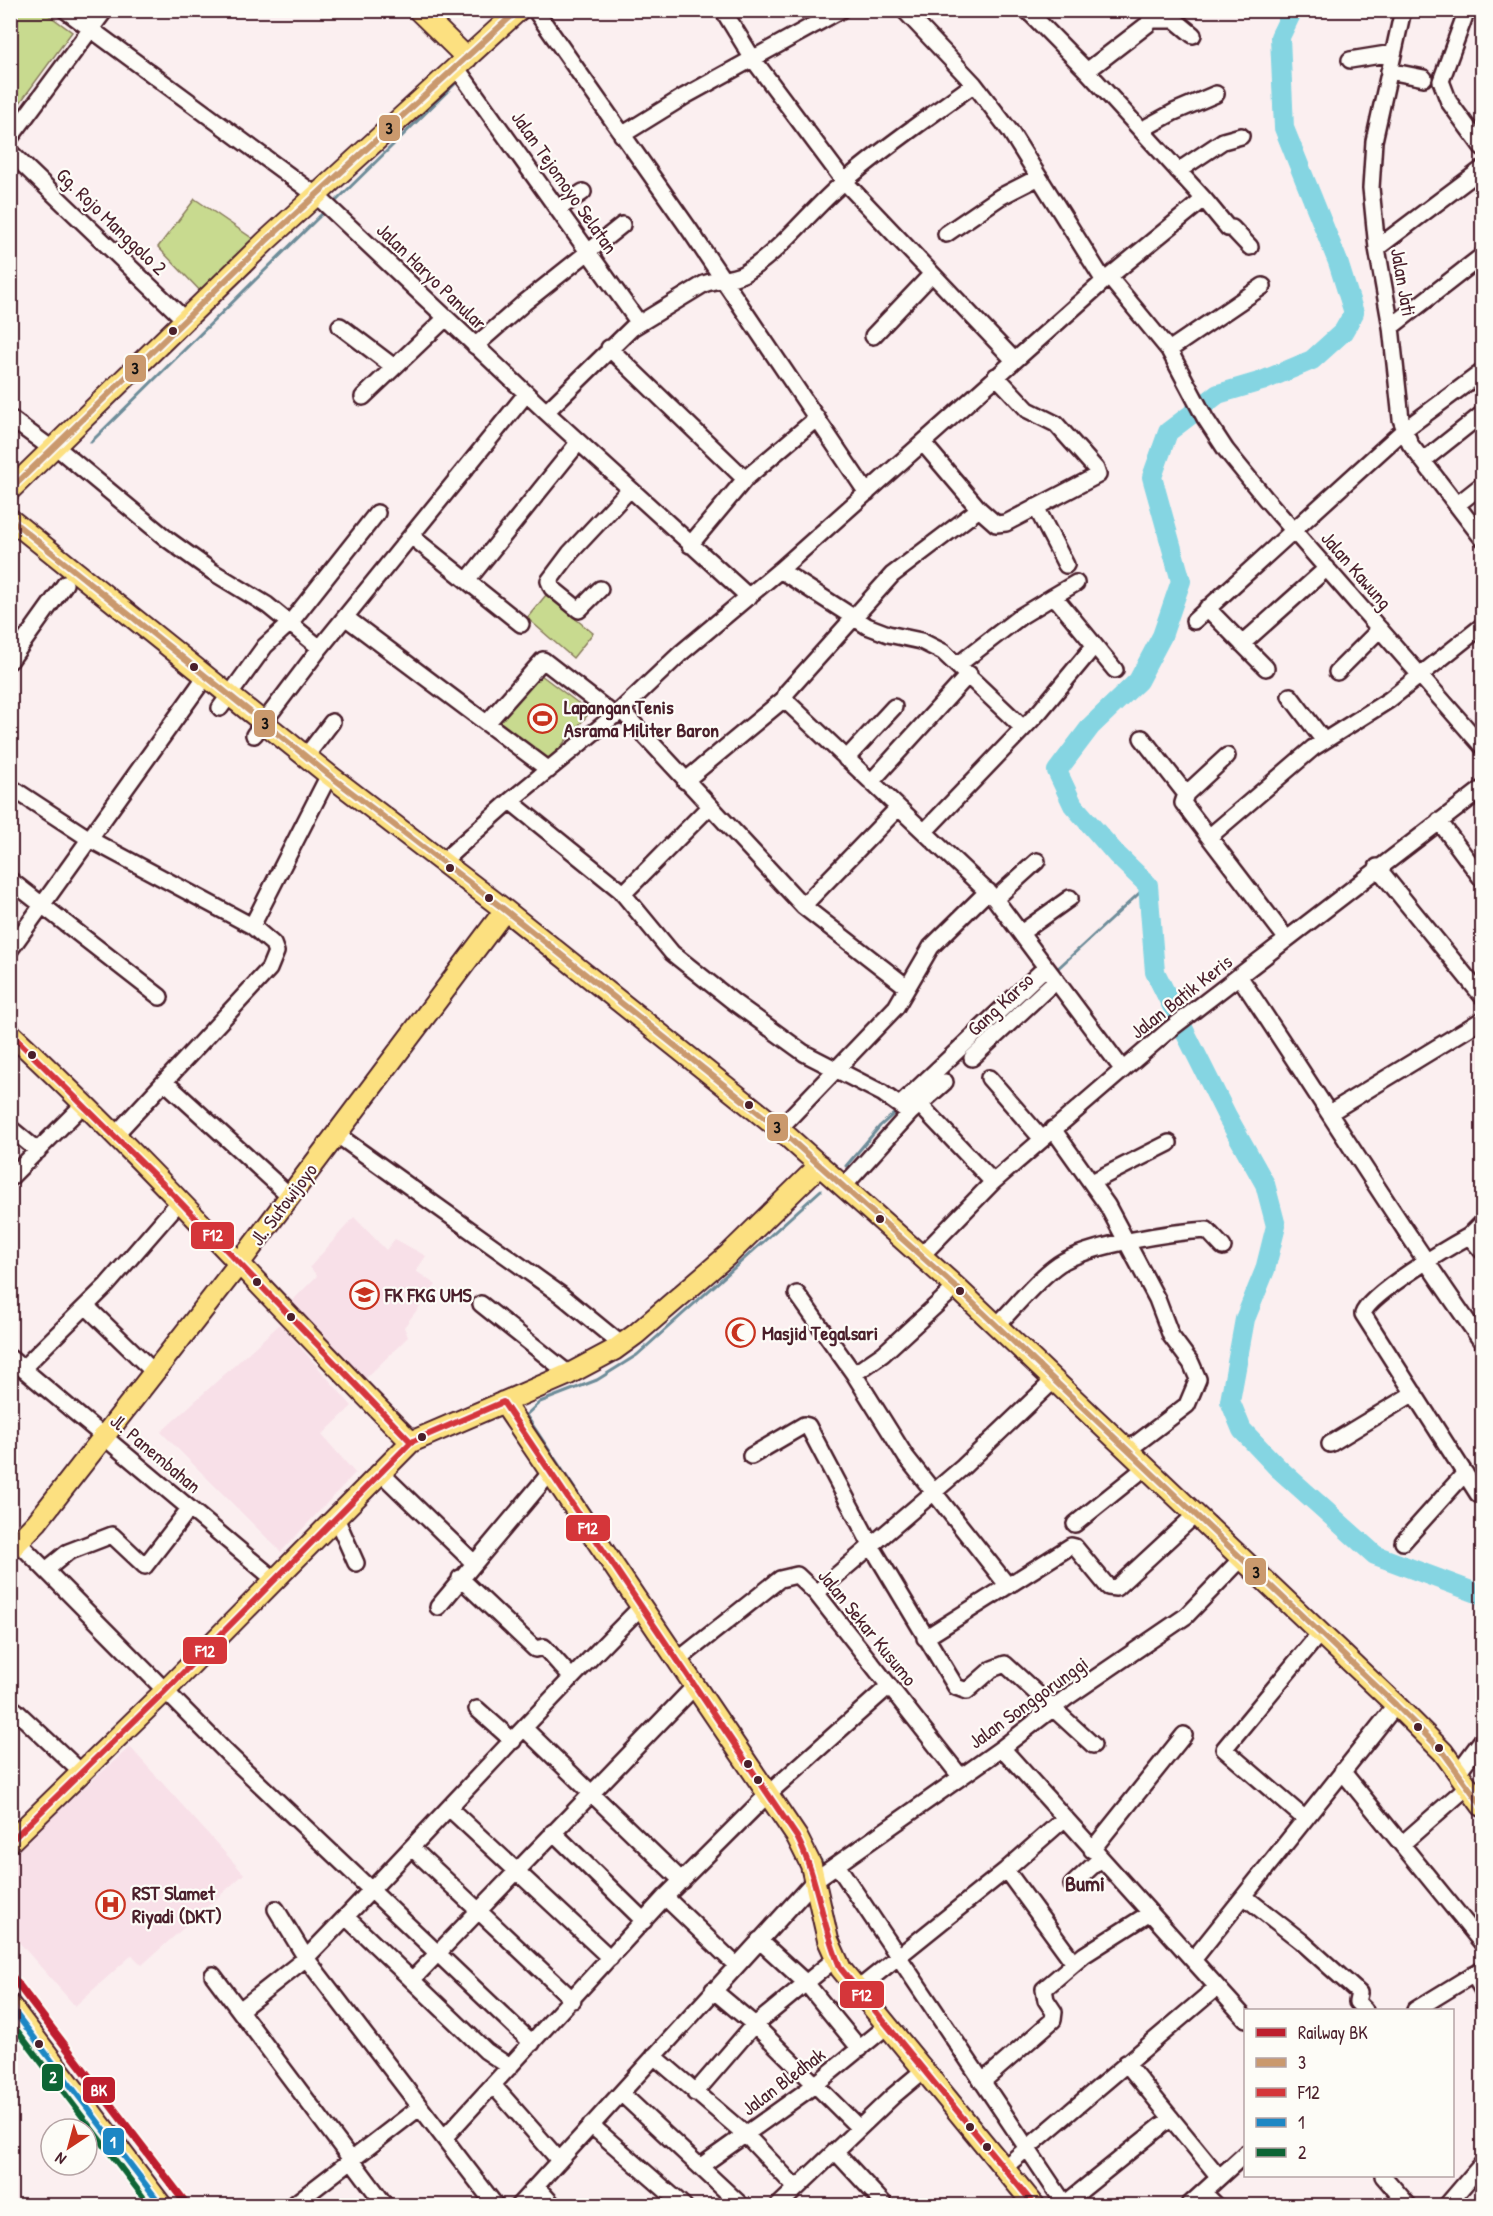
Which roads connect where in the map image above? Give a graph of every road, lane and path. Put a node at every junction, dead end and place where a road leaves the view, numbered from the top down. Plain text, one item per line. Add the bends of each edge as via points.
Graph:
1 (65, 10) edge
2 (105, 10) edge
3 (418, 10) edge
4 (519, 10) edge
5 (535, 10) edge
6 (723, 10) edge
7 (841, 10) edge
8 (904, 10) edge
9 (1027, 10) edge
10 (1403, 10) edge
11 (1467, 10) edge
12 (1153, 15) edge
13 (90, 30) junction
14 (1193, 35) dead end
15 (1393, 53) junction
16 (753, 59) junction
17 (1350, 60) dead end
18 (463, 70) junction
19 (1087, 71) junction
20 (1389, 71) junction
21 (1424, 78) dead end
22 (974, 84) junction
23 (1216, 93) dead end
24 (1141, 130) junction
25 (622, 135) junction
26 (1241, 136) dead end
27 (10, 138) edge
28 (1482, 147) edge
29 (10, 152) edge
30 (1482, 169) edge
31 (1178, 171) junction
32 (1039, 177) junction
33 (844, 181) junction
34 (583, 192) dead end
35 (1204, 199) junction
36 (321, 200) junction
37 (558, 209) junction
38 (622, 225) dead end
39 (946, 234) dead end
40 (1250, 247) dead end
41 (1377, 248) junction
42 (588, 251) junction
43 (1482, 256) edge
44 (932, 274) junction
45 (722, 279) junction
46 (1107, 279) junction
47 (1263, 286) dead end
48 (446, 318) junction
49 (185, 320) junction
50 (639, 323) junction
51 (340, 326) dead end
52 (1392, 327) junction
53 (873, 336) dead end
54 (475, 346) junction
55 (609, 348) junction
56 (1169, 350) junction
57 (1014, 360) junction
58 (394, 367) junction
59 (1482, 372) edge
60 (996, 376) junction
61 (526, 394) junction
62 (363, 397) dead end
63 (546, 412) junction
64 (1482, 414) edge
65 (817, 417) junction
66 (10, 418) edge
67 (1404, 430) junction
68 (578, 443) junction
69 (923, 443) junction
70 (54, 447) junction
71 (1423, 461) junction
72 (745, 479) junction
73 (1482, 485) edge
74 (10, 489) edge
75 (629, 489) junction
76 (867, 494) junction
77 (1458, 504) junction
78 (1035, 507) junction
79 (979, 509) junction
80 (377, 513) dead end
81 (10, 519) edge
82 (1293, 529) junction
83 (411, 536) junction
84 (1482, 538) edge
85 (690, 545) junction
86 (1066, 565) dead end
87 (1328, 568) junction
88 (780, 570) junction
89 (467, 581) junction
90 (1076, 582) dead end
91 (66, 584) dead end
92 (600, 589) dead end
93 (1054, 596) junction
94 (749, 597) junction
95 (1207, 608) junction
96 (345, 617) junction
97 (852, 617) junction
98 (1194, 621) dead end
99 (290, 623) junction
100 (521, 624) dead end
101 (1482, 626) edge
102 (1380, 629) junction
103 (1242, 644) junction
104 (1094, 646) junction
105 (320, 648) junction
106 (10, 661) edge
107 (1266, 668) dead end
108 (964, 669) junction
109 (1115, 669) dead end
110 (1337, 672) dead end
111 (206, 676) junction
112 (1421, 676) junction
113 (1290, 696) dead end
114 (784, 699) junction
115 (225, 701) junction
116 (894, 707) dead end
117 (618, 713) junction
118 (332, 722) dead end
119 (487, 723) junction
120 (259, 728) junction
121 (1023, 728) junction
122 (1142, 738) dead end
123 (1324, 741) junction
124 (1482, 746) edge
125 (306, 756) junction
126 (1227, 756) dead end
127 (846, 759) junction
128 (549, 770) junction
129 (329, 775) junction
130 (685, 781) junction
131 (871, 782) junction
132 (1482, 789) edge
133 (15, 790) dead end
134 (1186, 794) junction
135 (510, 801) junction
136 (709, 807) junction
137 (898, 807) junction
138 (1439, 821) junction
139 (925, 831) junction
140 (1209, 837) junction
141 (91, 840) junction
142 (443, 861) junction
143 (1037, 861) dead end
144 (1377, 867) junction
145 (1482, 879) edge
146 (10, 880) edge
147 (623, 894) junction
148 (992, 895) junction
149 (1070, 898) dead end
150 (44, 904) junction
151 (803, 906) junction
152 (505, 910) junction
153 (252, 926) junction
154 (1021, 933) junction
155 (1286, 938) junction
156 (10, 950) edge
157 (1051, 973) junction
158 (1239, 976) junction
159 (907, 987) junction
160 (1482, 996) edge
161 (160, 997) dead end
162 (1482, 1020) edge
163 (10, 1033) edge
164 (972, 1058) dead end
165 (834, 1068) junction
166 (1123, 1070) junction
167 (989, 1078) dead end
168 (165, 1082) junction
169 (945, 1082) dead end
170 (85, 1103) junction
171 (907, 1108) junction
172 (1331, 1112) junction
173 (10, 1128) edge
174 (779, 1129) junction
175 (116, 1134) junction
176 (336, 1134) junction
177 (1048, 1134) junction
178 (1169, 1143) dead end
179 (38, 1151) junction
180 (820, 1165) junction
181 (10, 1178) edge
182 (993, 1182) junction
183 (1092, 1182) junction
184 (844, 1186) junction
185 (290, 1196) junction
186 (179, 1202) junction
187 (1482, 1223) edge
188 (1469, 1236) junction
189 (1126, 1243) junction
190 (1223, 1247) dead end
191 (1482, 1251) edge
192 (921, 1256) junction
193 (1425, 1262) junction
194 (238, 1265) junction
195 (956, 1287) junction
196 (798, 1294) dead end
197 (481, 1304) dead end
198 (86, 1306) junction
199 (997, 1325) junction
200 (1482, 1342) edge
201 (622, 1345) junction
202 (10, 1358) edge
203 (23, 1368) junction
204 (154, 1372) junction
205 (569, 1374) junction
206 (854, 1374) junction
207 (1053, 1381) junction
208 (1414, 1393) junction
209 (503, 1402) junction
210 (103, 1437) junction
211 (411, 1442) junction
212 (1330, 1444) dead end
213 (1128, 1450) junction
214 (751, 1456) dead end
215 (1146, 1467) junction
216 (380, 1472) junction
217 (550, 1473) junction
218 (1465, 1473) junction
219 (934, 1491) junction
220 (1482, 1496) edge
221 (189, 1509) junction
222 (1196, 1515) junction
223 (336, 1518) junction
224 (1075, 1524) dead end
225 (13, 1542) edge
226 (1403, 1542) dead end
227 (872, 1547) junction
228 (1241, 1559) junction
229 (356, 1563) dead end
230 (474, 1563) junction
231 (46, 1570) junction
232 (460, 1578) junction
233 (275, 1580) junction
234 (1008, 1586) junction
235 (816, 1593) junction
236 (438, 1606) dead end
237 (640, 1608) junction
238 (1320, 1633) junction
239 (925, 1638) junction
240 (680, 1659) junction
241 (571, 1677) junction
242 (889, 1686) junction
243 (694, 1687) junction
244 (164, 1692) junction
245 (1396, 1705) junction
246 (1053, 1708) junction
247 (477, 1709) dead end
248 (15, 1710) dead end
249 (524, 1728) junction
250 (1184, 1735) dead end
251 (1482, 1740) edge
252 (513, 1741) junction
253 (1092, 1745) dead end
254 (1002, 1748) junction
255 (1342, 1771) junction
256 (81, 1772) junction
257 (960, 1776) junction
258 (1464, 1778) junction
259 (773, 1790) junction
260 (592, 1792) junction
261 (1482, 1806) edge
262 (449, 1808) junction
263 (1304, 1818) junction
264 (1064, 1819) junction
265 (553, 1832) junction
266 (10, 1842) edge
267 (1402, 1844) junction
268 (412, 1848) junction
269 (1096, 1855) junction
270 (515, 1870) junction
271 (1006, 1870) junction
272 (827, 1872) junction
273 (682, 1881) junction
274 (1072, 1884) dead end
275 (372, 1890) junction
276 (665, 1897) junction
277 (1245, 1897) junction
278 (276, 1909) dead end
279 (477, 1910) junction
280 (1150, 1913) junction
281 (346, 1917) junction
282 (644, 1920) junction
283 (759, 1940) junction
284 (1482, 1943) edge
285 (437, 1952) junction
286 (899, 1955) junction
287 (306, 1958) junction
288 (610, 1958) junction
289 (835, 1959) junction
290 (1193, 1960) junction
291 (1074, 1963) junction
292 (736, 1965) junction
293 (1478, 1972) edge
294 (213, 1975) dead end
295 (412, 1980) junction
296 (806, 1983) junction
297 (1217, 1987) junction
298 (858, 1989) junction
299 (1482, 1989) edge
300 (713, 1990) junction
301 (573, 2000) junction
302 (10, 2005) edge
303 (1364, 2009) edge
304 (1417, 2009) edge
305 (240, 2010) junction
306 (1244, 2018) edge
307 (756, 2026) junction
308 (888, 2026) junction
309 (532, 2043) junction
310 (860, 2049) junction
311 (654, 2056) junction
312 (1126, 2063) junction
313 (510, 2067) junction
314 (924, 2070) junction
315 (982, 2082) junction
316 (816, 2084) junction
317 (493, 2085) junction
318 (621, 2093) junction
319 (695, 2093) junction
320 (420, 2107) junction
321 (1171, 2118) junction
322 (591, 2125) junction
323 (859, 2128) junction
324 (746, 2134) junction
325 (445, 2137) junction
326 (835, 2151) junction
327 (1244, 2154) edge
328 (351, 2159) junction
329 (559, 2160) junction
330 (1013, 2160) junction
331 (1482, 2164) edge
332 (701, 2166) junction
333 (1219, 2177) junction
334 (1385, 2177) edge
335 (536, 2186) junction
336 (796, 2188) junction
337 (1203, 2192) junction
338 (162, 2205) edge
339 (292, 2205) edge
340 (386, 2205) edge
341 (496, 2205) edge
342 (518, 2205) edge
343 (554, 2205) edge
344 (684, 2205) edge
345 (742, 2205) edge
346 (778, 2205) edge
347 (886, 2205) edge
348 (1035, 2205) edge
349 (1064, 2205) edge
350 (1188, 2205) edge
351 (1217, 2205) edge
352 (1409, 2205) edge
353 (1446, 2205) edge

1 - 13 street, Jalan Haryo Panular
2 - 13 street
3 - 18 main road
4 - 18 main road
5 - 25 street
6 - 16 street
7 - 16 street
8 - 22 street, Jalan Kawung
9 - 19 street
10 - 15 street, Jalan Jati
11 - 28 street via 1441,81 1449,102
12 - 14 street via 1175,20
12 - 19 street
13 - 27 street
13 - 36 street, Jalan Haryo Panular
15 - 17 street
15 - 20 street, Jalan Jati
16 - 25 street
16 - 33 street
18 - 36 main road
18 - 37 street, Jalan Tejomoyo Selatan
19 - 24 street
20 - 21 street
20 - 41 street, Jalan Jati via 1371,168
22 - 32 street, Jalan Kawung
22 - 33 street
23 - 24 street
24 - 31 street
25 - 45 street
26 - 31 street via 1223,141
29 - 49 street, Gg. Rojo Manggolo 2
30 - 41 street
31 - 35 street
32 - 39 street via 1000,197
32 - 46 street, Jalan Kawung
33 - 44 street
33 - 45 street via 773,252 742,274
34 - 37 street
35 - 40 street
35 - 46 street
36 - 48 street, Jalan Haryo Panular
36 - 49 main road
37 - 42 street, Jalan Tejomoyo Selatan
38 - 42 street
41 - 52 street, Jalan Jati
42 - 50 street, Jalan Tejomoyo Selatan
42 - 54 street
43 - 52 street
44 - 53 street
44 - 57 street
45 - 50 street via 704,284
45 - 65 street
46 - 56 street, Jalan Kawung
46 - 57 street
47 - 56 street
48 - 54 street, Jalan Haryo Panular
48 - 58 street
49 - 70 main road
50 - 55 street
51 - 58 street
52 - 67 street, Jalan Jati
54 - 61 street, Jalan Haryo Panular
55 - 63 street
55 - 72 street
56 - 82 street, Jalan Kawung via 1226,450
57 - 60 street
58 - 62 street
59 - 67 street
60 - 69 street
60 - 78 street via 1028,410 1056,424 1099,473
61 - 63 street, Jalan Haryo Panular
61 - 83 street
63 - 68 street, Jalan Haryo Panular
64 - 71 street
65 - 72 street
65 - 76 street
66 - 70 street
67 - 71 street, Jalan Jati
67 - 82 street
68 - 75 street, Jalan Haryo Panular
68 - 89 street
69 - 76 street
69 - 79 street
70 - 74 main road
70 - 99 street via 182,551
71 - 77 street, Jalan Jati
72 - 85 street
73 - 77 street
75 - 85 street, Jalan Haryo Panular
75 - 92 street via 549,581 579,610
76 - 88 street
77 - 84 street, Jalan Jati
78 - 79 street via 1001,525 991,522
78 - 86 street
79 - 97 street via 908,560
80 - 99 street
81 - 111 main road
82 - 87 street, Jalan Kawung
82 - 95 street
83 - 89 street
83 - 96 street
85 - 94 street, Jalan Haryo Panular
87 - 102 street, Jalan Kawung
87 - 103 street
88 - 94 street
88 - 97 street
89 - 100 street
90 - 93 street
91 - 106 street
93 - 104 street
93 - 108 street via 1021,616
94 - 117 street via 681,653
95 - 98 street
95 - 103 street
96 - 105 street
96 - 119 street
97 - 108 street via 878,632 930,645
97 - 114 street
99 - 105 street
99 - 115 street via 265,646
101 - 112 street
102 - 110 street
102 - 112 street, Jalan Kawung
103 - 107 street
104 - 109 street
104 - 121 street
105 - 120 street
108 - 121 street
108 - 131 street
111 - 115 main road
111 - 141 street
112 - 123 street
112 - 124 street, Jalan Kawung
113 - 123 street
114 - 127 street
114 - 130 street
115 - 120 main road
116 - 127 street
117 - 119 street via 543,660
117 - 128 street
117 - 130 street
118 - 125 street
119 - 128 street
120 - 125 main road
121 - 139 street
122 - 134 street
123 - 140 street
125 - 129 main road
126 - 134 street
127 - 131 street
128 - 135 street
129 - 142 main road
129 - 153 street
130 - 136 street
131 - 137 street
132 - 138 street, Jalan Batik Keris
133 - 141 street
134 - 140 street via 1184,806
135 - 142 street
135 - 147 street
136 - 147 street
136 - 151 street
137 - 139 street
137 - 151 street
138 - 144 street, Jalan Batik Keris
138 - 145 street
139 - 148 street
140 - 155 street
141 - 150 street
141 - 153 street
142 - 152 main road
143 - 148 street
144 - 155 street, Jalan Batik Keris
144 - 160 street
146 - 150 street
147 - 165 street via 672,953 783,1039
148 - 154 street
148 - 159 street via 931,947
149 - 154 street
150 - 156 street
150 - 161 street
151 - 159 street
152 - 174 main road
152 - 176 main road, Jl. Sutowijoyo
153 - 168 street via 273,944 274,960
154 - 157 street
155 - 158 street, Jalan Batik Keris
157 - 164 street, Gang Karso
157 - 166 street
157 - 171 street
158 - 166 street, Jalan Batik Keris
158 - 172 street
159 - 165 street via 874,1032
162 - 172 street
163 - 170 main road
165 - 171 street
165 - 174 street
166 - 177 street, Jalan Batik Keris
167 - 177 street
168 - 175 street
168 - 185 street
169 - 171 street
170 - 175 main road
170 - 179 street
171 - 182 street
171 - 184 street
172 - 193 street
173 - 179 street
174 - 180 main road
175 - 186 main road
176 - 185 main road, Jl. Sutowijoyo
176 - 201 street via 561,1295
177 - 182 street, Jalan Batik Keris
177 - 183 street
178 - 183 street
179 - 181 street
180 - 184 main road
180 - 201 main road via 729,1254
182 - 192 street, Jalan Batik Keris
183 - 189 street
184 - 192 main road
185 - 194 main road, Jl. Sutowijoyo
186 - 194 main road
186 - 198 street
187 - 188 street
188 - 191 street
188 - 193 street
189 - 190 street via 1162,1233 1207,1230
189 - 199 street via 1061,1262
189 - 213 street via 1157,1299 1171,1335 1198,1378 1187,1406
192 - 195 main road
193 - 200 street
193 - 208 street via 1363,1312
194 - 204 main road, Jl. Sutowijoyo
194 - 211 main road
195 - 199 main road
195 - 206 street via 895,1344
196 - 206 street
197 - 205 street
198 - 203 street
198 - 204 street
199 - 207 main road
201 - 205 main road
202 - 203 street, Jl. Panembahan
203 - 210 street, Jl. Panembahan
204 - 210 main road, Jl. Sutowijoyo
205 - 209 main road
206 - 219 street via 906,1458
207 - 213 main road
207 - 219 street via 998,1436
208 - 212 street
208 - 218 street
209 - 211 main road
209 - 217 main road
210 - 221 street, Jl. Panembahan
210 - 225 main road, Jl. Sutowijoyo
211 - 216 main road
213 - 215 main road
214 - 227 street via 808,1426
215 - 222 main road
215 - 224 street
216 - 223 main road
216 - 230 street
217 - 230 street
217 - 237 main road
218 - 220 street
218 - 226 street
219 - 227 street
219 - 234 street
221 - 231 street via 145,1566 112,1535 68,1552
221 - 233 street, Jl. Panembahan
222 - 228 main road
222 - 234 street via 1116,1588 1108,1587 1073,1546
223 - 229 street
223 - 233 main road
225 - 231 street
227 - 235 street
227 - 239 street
228 - 238 main road
228 - 246 street, Jalan Songgorunggi via 1186,1616
230 - 232 street
231 - 244 street
232 - 236 street
232 - 241 street via 535,1649 544,1647
233 - 244 main road
234 - 239 street
235 - 240 street, Jalan Sekar Kusumo via 797,1575 785,1576
235 - 242 street, Jalan Sekar Kusumo
237 - 240 main road
237 - 241 street
238 - 245 main road
238 - 263 street via 1224,1749
239 - 246 street via 959,1690 967,1691 992,1669 1005,1664
240 - 243 main road
241 - 249 street
242 - 257 street, Jalan Sekar Kusumo
242 - 259 street
243 - 259 main road
243 - 260 street
244 - 256 main road
244 - 275 street
245 - 255 street
245 - 258 main road
246 - 253 street
246 - 254 street, Jalan Songgorunggi
247 - 252 street
248 - 256 street
249 - 252 street
249 - 260 street
250 - 269 street
251 - 258 street
252 - 262 street
254 - 257 street, Jalan Songgorunggi
254 - 264 street
255 - 263 street
255 - 267 street
256 - 266 main road
257 - 272 street, Jalan Songgorunggi
258 - 261 main road
258 - 267 street
259 - 272 main road via 797,1837
259 - 273 street
260 - 265 street
260 - 273 street
262 - 268 street
262 - 270 street
263 - 277 street
264 - 269 street
264 - 271 street
265 - 270 street
265 - 282 street
267 - 284 street
268 - 275 street
268 - 279 street
269 - 274 street
269 - 280 street
270 - 279 street
270 - 288 street
271 - 286 street
271 - 291 street
272 - 283 street, Jalan Songgorunggi
272 - 286 street
272 - 289 main road
273 - 276 street
275 - 281 street
275 - 285 street
276 - 282 street
276 - 292 street
277 - 290 street
277 - 303 street via 1359,1993 1357,2002
278 - 287 street
279 - 285 street
279 - 301 street
280 - 290 street
280 - 291 street
281 - 287 street
281 - 295 street
282 - 288 street
283 - 292 street, Jalan Songgorunggi
283 - 296 street
285 - 295 street
285 - 309 street
286 - 298 street
286 - 315 street
287 - 305 street
287 - 320 street
288 - 301 street
289 - 296 street
289 - 298 main road
290 - 297 street
291 - 315 street via 1044,1989 1054,2012 1053,2020
292 - 300 street, Jalan Songgorunggi
293 - 299 street
293 - 304 street
294 - 305 street
295 - 313 street via 486,2051
296 - 307 street
296 - 310 street
297 - 306 street
297 - 312 street
298 - 308 main road
300 - 307 street
300 - 311 street, Jalan Songgorunggi
301 - 309 street
302 - 338 main road
305 - 328 street
307 - 316 street
307 - 319 street
308 - 310 street, Jalan Bledhak
308 - 314 main road
309 - 313 street
310 - 316 street, Jalan Bledhak
311 - 318 street, Jalan Songgorunggi
311 - 319 street
312 - 321 street
312 - 330 street
313 - 317 street
314 - 323 street
314 - 330 main road
315 - 330 street
316 - 323 street
316 - 324 street, Jalan Bledhak
317 - 325 street
317 - 329 street
318 - 322 street, Jalan Songgorunggi
318 - 332 street
319 - 324 street
320 - 325 street
320 - 328 street
321 - 333 street
321 - 349 street
322 - 329 street, Jalan Songgorunggi
322 - 344 street
323 - 326 street
324 - 332 street, Jalan Bledhak
324 - 336 street
325 - 341 street
326 - 336 street
326 - 347 street
327 - 333 street
328 - 339 street
328 - 340 street
329 - 335 street, Jalan Songgorunggi
330 - 348 main road
330 - 349 street
331 - 353 street
332 - 345 street
333 - 337 street
334 - 352 street
335 - 342 street, Jalan Songgorunggi
335 - 343 street
336 - 346 street
337 - 350 street
337 - 351 street

